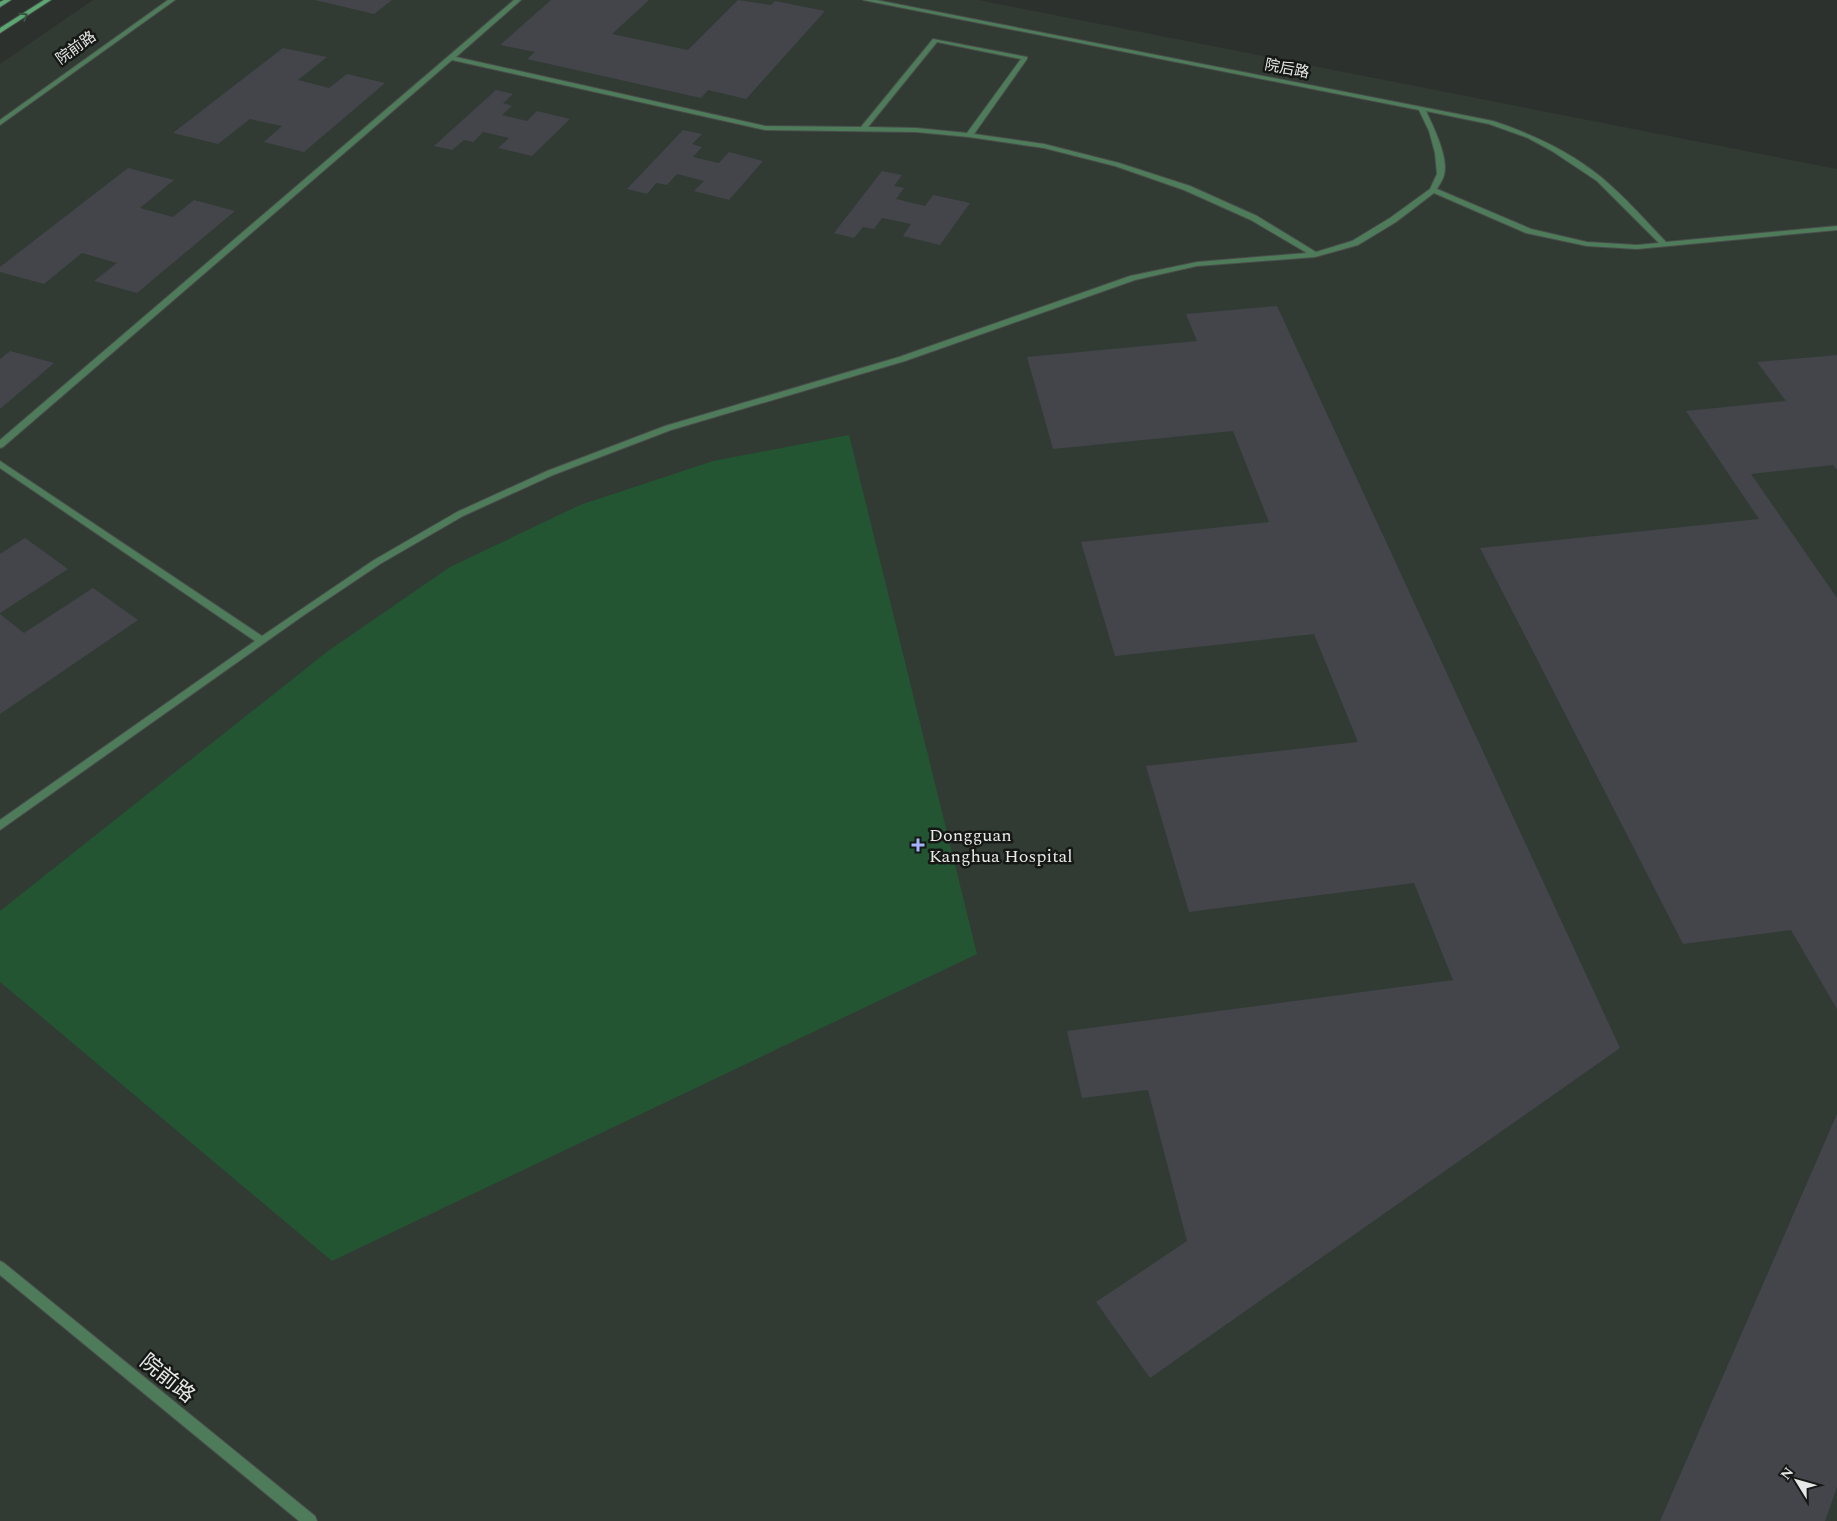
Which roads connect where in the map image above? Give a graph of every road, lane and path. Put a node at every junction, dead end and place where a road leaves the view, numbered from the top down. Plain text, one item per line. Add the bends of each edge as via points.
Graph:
1 (8, 0) edge
2 (48, 0) edge
3 (172, 0) edge
4 (518, 0) edge
5 (866, 0) edge
6 (0, 5) edge
7 (0, 31) edge
8 (451, 58) junction
9 (1420, 108) junction
10 (0, 123) edge
11 (863, 129) junction
12 (969, 134) junction
13 (1433, 190) junction
14 (1837, 228) edge
15 (1666, 245) junction
16 (1315, 255) junction
17 (0, 445) edge
18 (0, 464) edge
19 (262, 641) junction
20 (0, 826) edge
21 (0, 1267) edge
22 (310, 1521) edge

1 - 6 main road
7 -> 2 main road
3 - 10 lane, 院前路
4 - 8 lane
5 - 9 lane, 院后路
8 - 11 lane via 765,128
8 - 17 lane
9 - 13 lane via 1439,153 1441,174
9 - 15 lane, 院后路 via 1491,122 1527,134 1556,149 1592,173
11 - 12 lane
11 - 12 lane via 935,40 1025,58
12 - 16 lane via 1044,146 1117,164 1187,188 1254,218
13 - 15 lane via 1478,211 1539,233 1587,244
13 - 16 lane via 1355,243
14 - 15 lane
16 - 19 lane via 1197,264 1133,278 902,359 668,428 550,473 460,514 377,562
18 - 19 lane
19 - 20 lane
21 - 22 lane, 院前路

